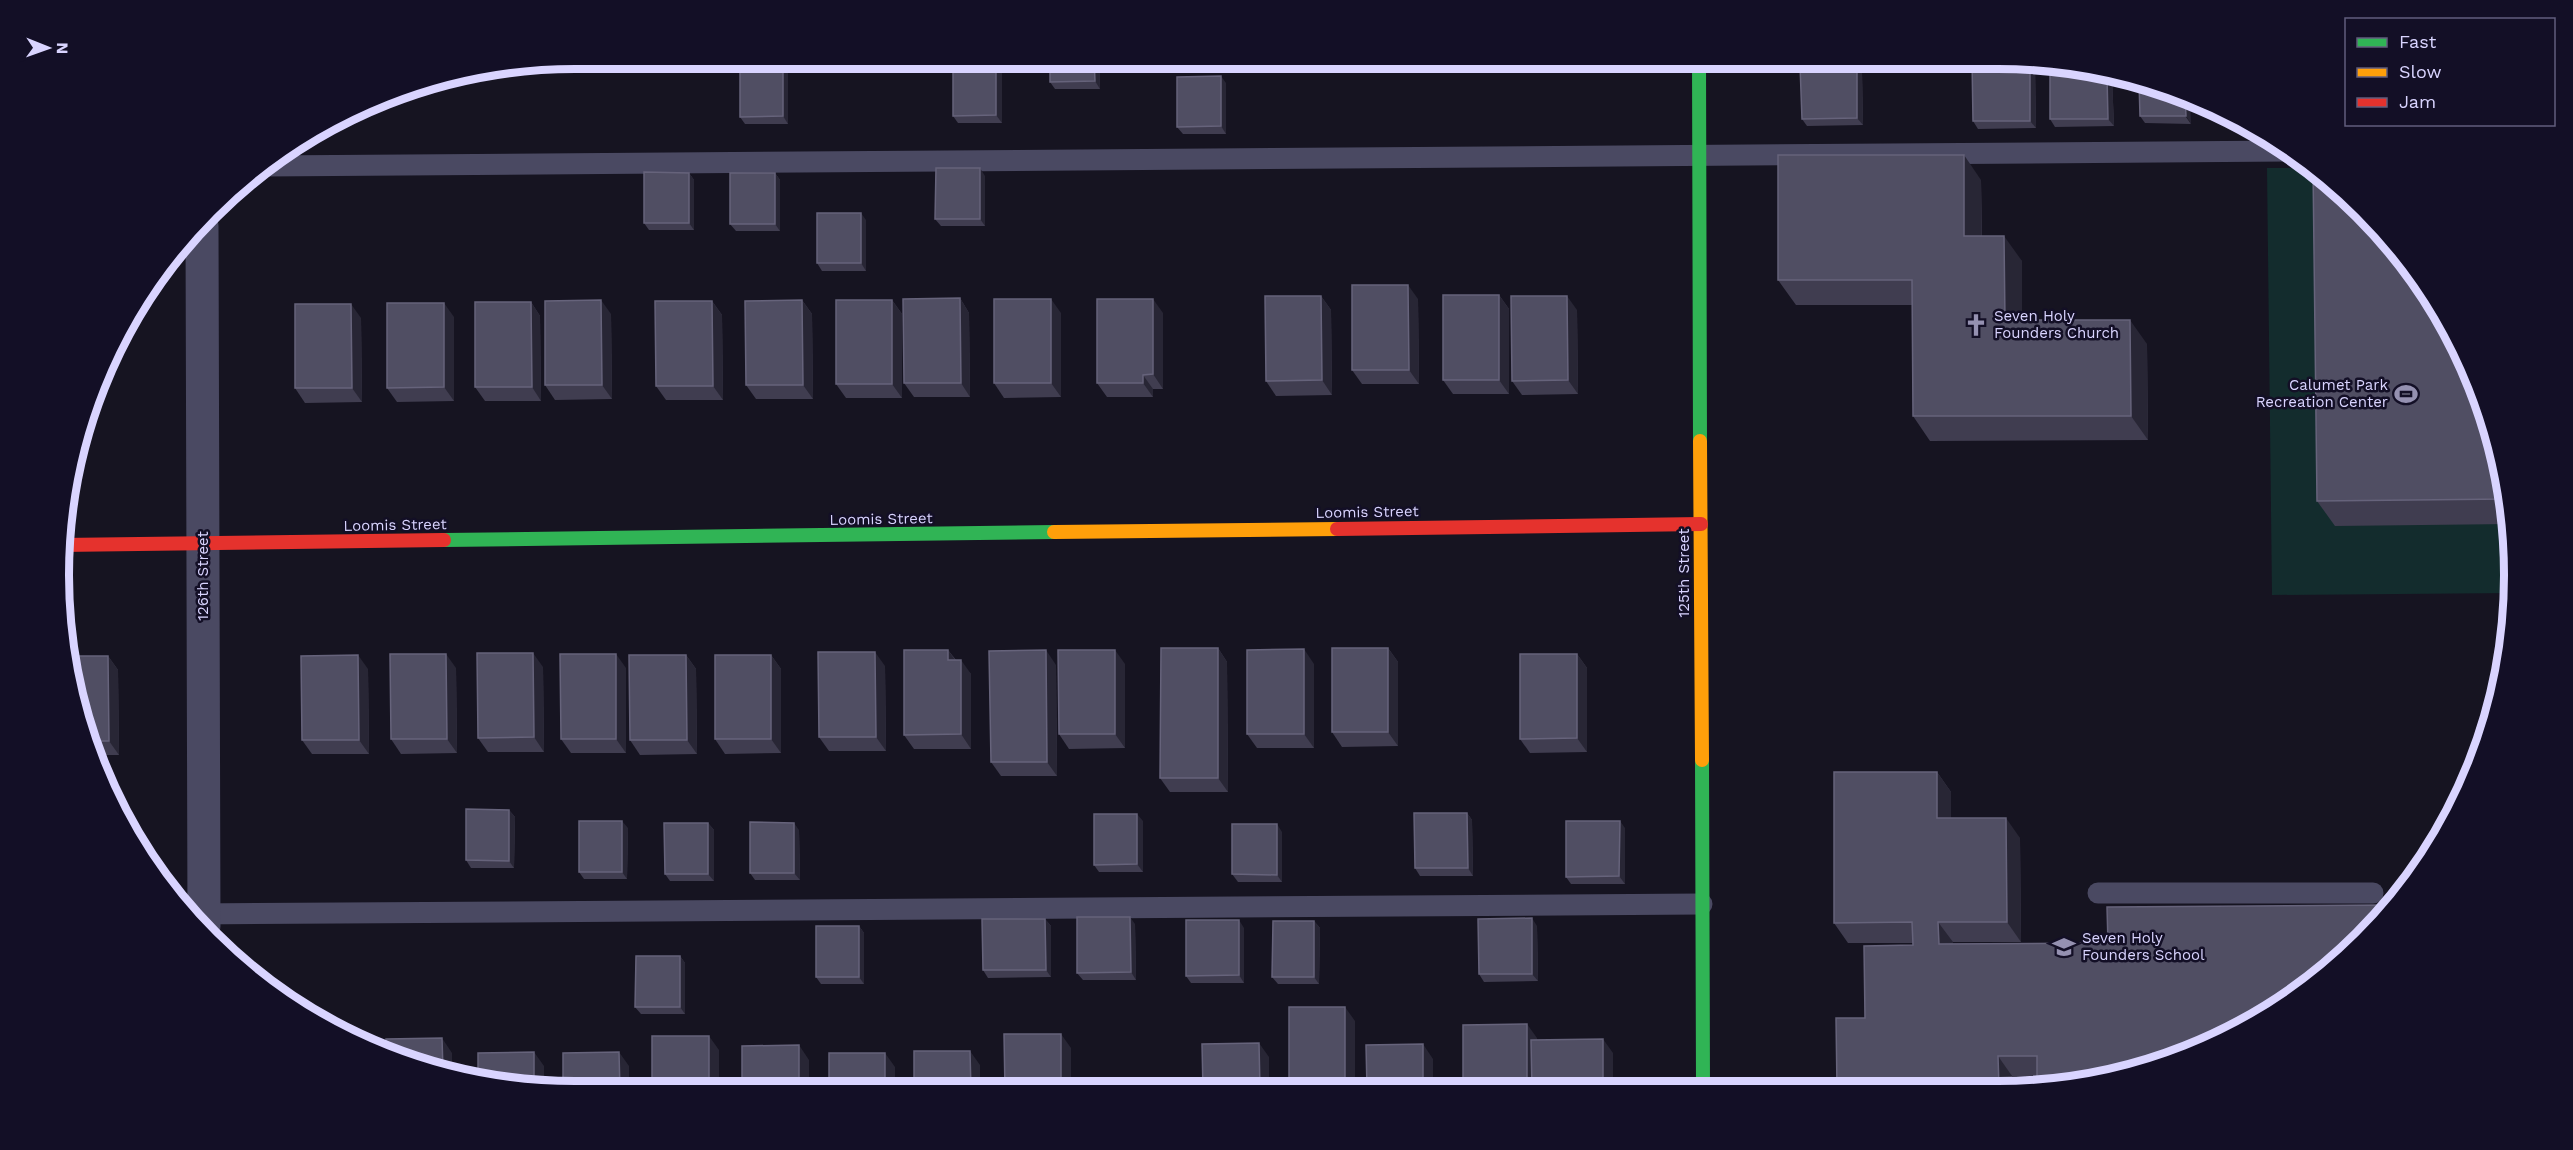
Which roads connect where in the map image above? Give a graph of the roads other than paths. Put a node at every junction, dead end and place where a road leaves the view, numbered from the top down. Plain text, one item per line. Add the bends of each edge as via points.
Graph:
1 (1699, 69) edge
2 (2274, 151) edge
3 (1699, 155) junction
4 (278, 166) edge
5 (202, 233) edge
6 (1701, 524) junction
7 (70, 544) edge
8 (203, 544) junction
9 (2098, 893) dead end
10 (2373, 893) dead end
11 (1702, 904) junction
12 (201, 916) edge
13 (203, 918) edge
14 (1703, 1081) edge

1 - 3 street, 125th Street
2 - 3 lane
3 - 4 lane
3 - 6 street, 125th Street
5 - 8 street, 126th Street
6 - 8 street, Loomis Street
6 - 11 street, 125th Street
7 - 8 street, Loomis Street
8 - 12 street, 126th Street
9 - 10 lane
11 - 13 lane
11 - 14 street, 125th Street

